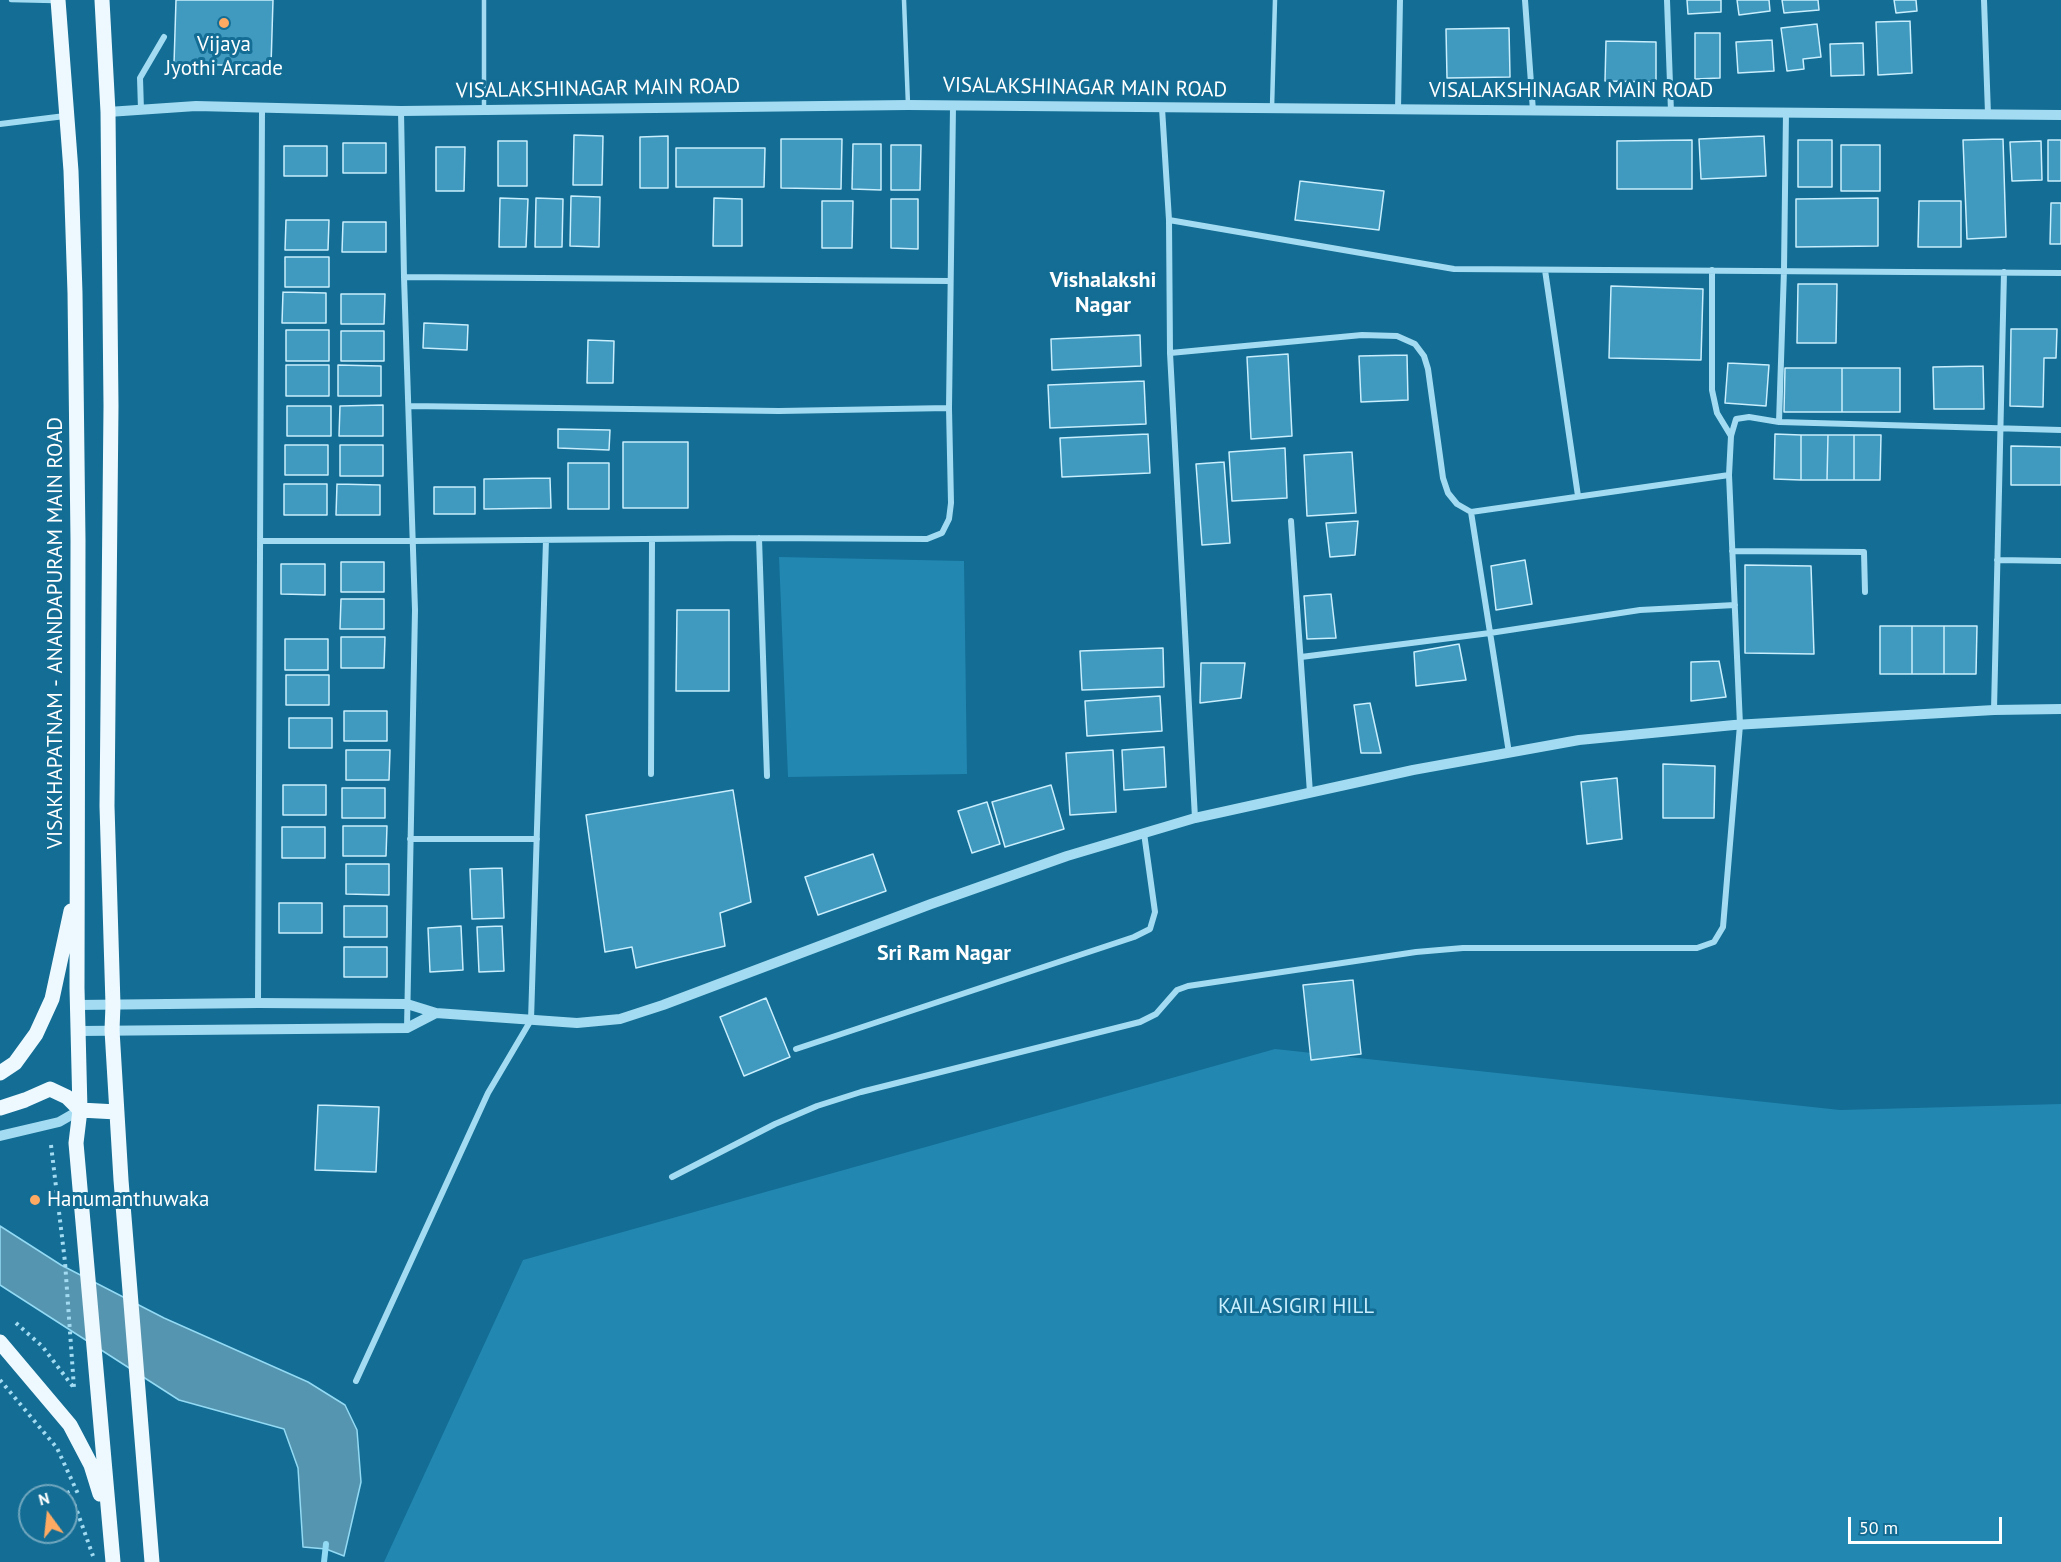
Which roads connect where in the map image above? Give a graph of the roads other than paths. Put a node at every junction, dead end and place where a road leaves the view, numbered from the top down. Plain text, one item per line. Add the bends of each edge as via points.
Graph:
1 (11, 0) edge
2 (58, 0) edge
3 (102, 0) edge
4 (484, 0) edge
5 (904, 0) edge
6 (1275, 0) edge
7 (1400, 0) edge
8 (1525, 0) edge
9 (1667, 0) edge
10 (1984, 0) edge
11 (165, 37) dead end
12 (908, 105) junction
13 (953, 106) junction
14 (1162, 108) junction
15 (262, 109) junction
16 (1272, 109) junction
17 (141, 110) junction
18 (484, 110) junction
19 (1398, 110) junction
20 (401, 111) junction
21 (1533, 111) junction
22 (108, 112) junction
23 (1671, 112) junction
24 (1786, 112) junction
25 (1988, 114) junction
26 (2061, 115) edge
27 (66, 116) junction
28 (0, 124) edge
29 (1169, 220) junction
30 (1545, 270) junction
31 (1712, 270) junction
32 (1784, 270) junction
33 (2004, 272) junction
34 (2061, 273) edge
35 (404, 277) junction
36 (950, 281) junction
37 (1170, 353) junction
38 (409, 406) junction
39 (950, 408) junction
40 (1779, 422) junction
41 (2000, 429) junction
42 (2061, 430) edge
43 (1731, 436) junction
44 (1729, 475) junction
45 (1578, 496) junction
46 (1471, 512) junction
47 (1291, 521) dead end
48 (759, 538) junction
49 (652, 539) junction
50 (546, 540) junction
51 (260, 541) junction
52 (413, 541) junction
53 (1732, 551) junction
54 (1997, 560) junction
55 (2061, 561) edge
56 (1865, 592) dead end
57 (1735, 605) junction
58 (1490, 633) junction
59 (1301, 657) junction
60 (2061, 709) edge
61 (1994, 710) junction
62 (1740, 725) junction
63 (1509, 753) junction
64 (651, 774) dead end
65 (767, 776) dead end
66 (1310, 792) junction
67 (1195, 818) junction
68 (1144, 833) junction
69 (410, 839) junction
70 (537, 839) junction
71 (77, 885) junction
72 (258, 1003) junction
73 (407, 1004) junction
74 (77, 1005) junction
75 (113, 1005) junction
76 (436, 1013) junction
77 (531, 1020) junction
78 (407, 1028) junction
79 (112, 1030) junction
80 (79, 1031) junction
81 (796, 1049) dead end
82 (0, 1073) edge
83 (0, 1108) edge
84 (80, 1110) junction
85 (117, 1112) junction
86 (0, 1136) edge
87 (672, 1177) dead end
88 (0, 1342) edge
89 (356, 1381) dead end
90 (110, 1526) junction
91 (113, 1562) edge
92 (153, 1562) edge

1 - 2 lane
2 - 27 main road, VISAKHAPATNAM - ANANDAPURAM MAIN ROAD
3 - 22 main road
4 - 18 lane
5 - 12 lane
6 - 16 lane
7 - 19 street
8 - 21 street
9 - 23 street
10 - 25 street
11 - 17 street via 140,78
12 - 13 street, VISALAKSHINAGAR MAIN ROAD
12 - 18 street, VISALAKSHINAGAR MAIN ROAD
13 - 14 street, VISALAKSHINAGAR MAIN ROAD
13 - 36 street
14 - 16 street, VISALAKSHINAGAR MAIN ROAD
14 - 29 street
15 - 17 street, VISALAKSHINAGAR MAIN ROAD via 196,106
15 - 20 street, VISALAKSHINAGAR MAIN ROAD
15 - 51 street
16 - 19 street, VISALAKSHINAGAR MAIN ROAD
17 - 22 street, VISALAKSHINAGAR MAIN ROAD
18 - 20 street, VISALAKSHINAGAR MAIN ROAD
19 - 21 street, VISALAKSHINAGAR MAIN ROAD
20 - 35 street
21 - 23 street, VISALAKSHINAGAR MAIN ROAD
22 - 75 main road via 111,418 107,806
23 - 24 street, VISALAKSHINAGAR MAIN ROAD
24 - 25 street, VISALAKSHINAGAR MAIN ROAD
24 - 32 street
25 - 26 street, VISALAKSHINAGAR MAIN ROAD
27 - 28 street
27 - 71 main road, VISAKHAPATNAM - ANANDAPURAM MAIN ROAD via 75,293
29 - 30 street via 1454,269
29 - 37 street
30 - 31 street
30 - 45 street
31 - 32 street
31 - 43 street via 1712,390 1717,413
32 - 33 street
32 - 40 street
33 - 34 street
33 - 41 street
35 - 36 street
35 - 38 street
36 - 39 street
37 - 46 street via 1362,335 1397,336 1415,345 1428,369 1448,493
37 - 67 street
38 - 39 street via 779,411
38 - 52 street
39 - 48 street via 951,503 942,533 927,539
40 - 41 street
40 - 43 street via 1736,419
41 - 42 street
41 - 54 street
43 - 44 street
44 - 45 street
44 - 53 street
45 - 46 street
46 - 58 street
47 - 59 street
48 - 49 street
48 - 65 street
49 - 50 street
49 - 64 street
50 - 52 street
50 - 70 street
51 - 52 street
51 - 72 street
52 - 69 street
53 - 56 street via 1864,552
53 - 57 street
54 - 55 street
54 - 61 street
57 - 58 street via 1640,610
57 - 62 street
58 - 59 street
58 - 63 street
59 - 66 street
60 - 61 street
61 - 62 street
62 - 63 street via 1579,740
62 - 87 street via 1723,927 1714,942 1697,948 1463,948 1188,986 1177,990 1156,1014 1140,1022 817,1106
63 - 66 street
66 - 67 street
67 - 68 street
68 - 77 street via 941,900 620,1019 577,1023
68 - 81 street via 1155,912 1150,928 1134,937
69 - 70 street
69 - 73 street
70 - 77 street
71 - 74 main road, VISAKHAPATNAM - ANANDAPURAM MAIN ROAD
71 - 82 main road via 52,999 36,1034 15,1063
72 - 73 street
72 - 75 street
73 - 76 street
73 - 78 street
74 - 75 street
74 - 80 main road, VISAKHAPATNAM - ANANDAPURAM MAIN ROAD
75 - 79 main road
76 - 77 street
76 - 78 street
77 - 89 street via 488,1093
78 - 79 street
79 - 80 street
79 - 85 main road
80 - 84 main road, VISAKHAPATNAM - ANANDAPURAM MAIN ROAD
83 - 84 main road via 50,1089 67,1097
84 - 85 main road
84 - 86 street via 59,1122
84 - 90 main road, VISAKHAPATNAM - ANANDAPURAM MAIN ROAD via 76,1143
85 - 92 main road
88 - 90 main road via 69,1425 91,1465
90 - 91 main road

